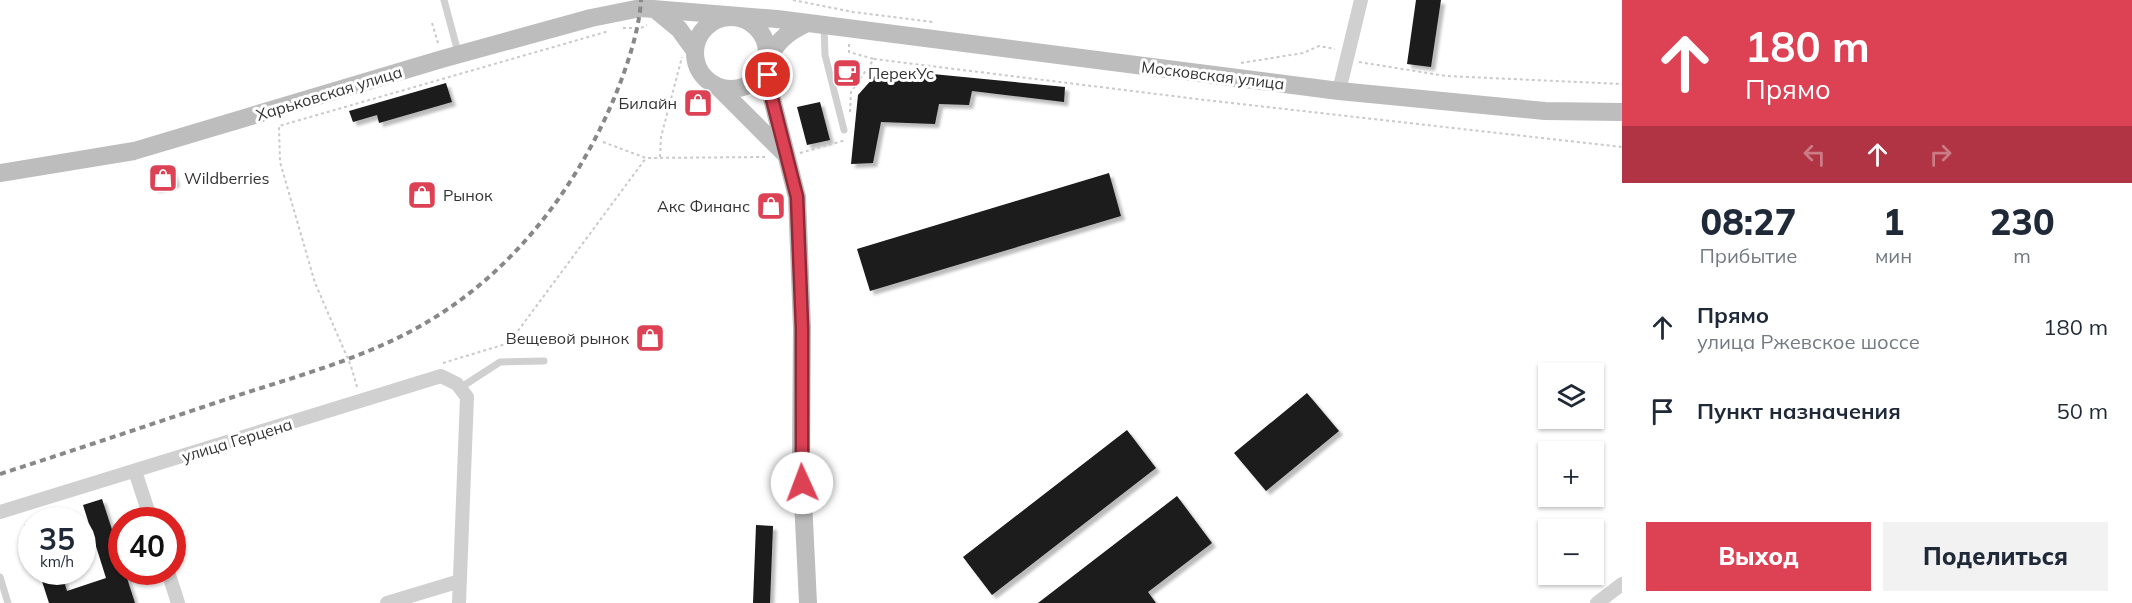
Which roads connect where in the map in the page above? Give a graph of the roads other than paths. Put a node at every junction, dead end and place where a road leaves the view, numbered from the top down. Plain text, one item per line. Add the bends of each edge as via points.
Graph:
1 (444, 0) edge
2 (1360, 0) edge
3 (656, 10) junction
4 (734, 16) junction
5 (615, 18) edge
6 (805, 24) junction
7 (824, 26) junction
8 (688, 52) junction
9 (459, 55) junction
10 (766, 62) junction
11 (717, 86) junction
12 (1339, 91) junction
13 (1622, 112) edge
14 (844, 130) dead end
15 (788, 158) junction
16 (0, 173) edge
17 (544, 361) dead end
18 (463, 393) junction
19 (135, 471) junction
20 (147, 507) edge
21 (0, 512) edge
22 (0, 577) edge
23 (460, 581) junction
24 (1622, 584) edge
25 (172, 585) edge
26 (8, 603) edge
27 (178, 603) edge
28 (387, 603) edge
29 (459, 603) edge
30 (808, 603) edge
31 (1597, 603) edge

1 - 9 lane
2 - 12 street
3 - 4 main road, Харьковская улица
3 - 5 main road, Харьковская улица via 641,8
3 - 8 main road via 680,29
4 - 6 main road, Московская улица
4 - 8 main road via 707,25
4 - 10 main road via 751,22 763,34 768,51
5 - 9 main road, Харьковская улица
6 - 7 main road, Московская улица
6 - 10 main road via 780,38
7 - 12 main road, Московская улица
7 - 14 lane via 825,55
8 - 11 main road via 700,72
9 - 16 main road, Харьковская улица via 134,151
10 - 11 main road via 762,73 746,86
10 - 15 main road
11 - 15 main road
12 - 13 main road, Московская улица via 1545,111
15 - 30 main road via 797,197 801,459
17 - 18 lane via 500,362
18 - 19 street, улица Герцена via 457,384 441,376
18 - 23 street
19 - 20 street
19 - 21 street, улица Герцена
22 - 26 lane
23 - 28 street
23 - 29 street
24 - 31 street
25 - 27 street

